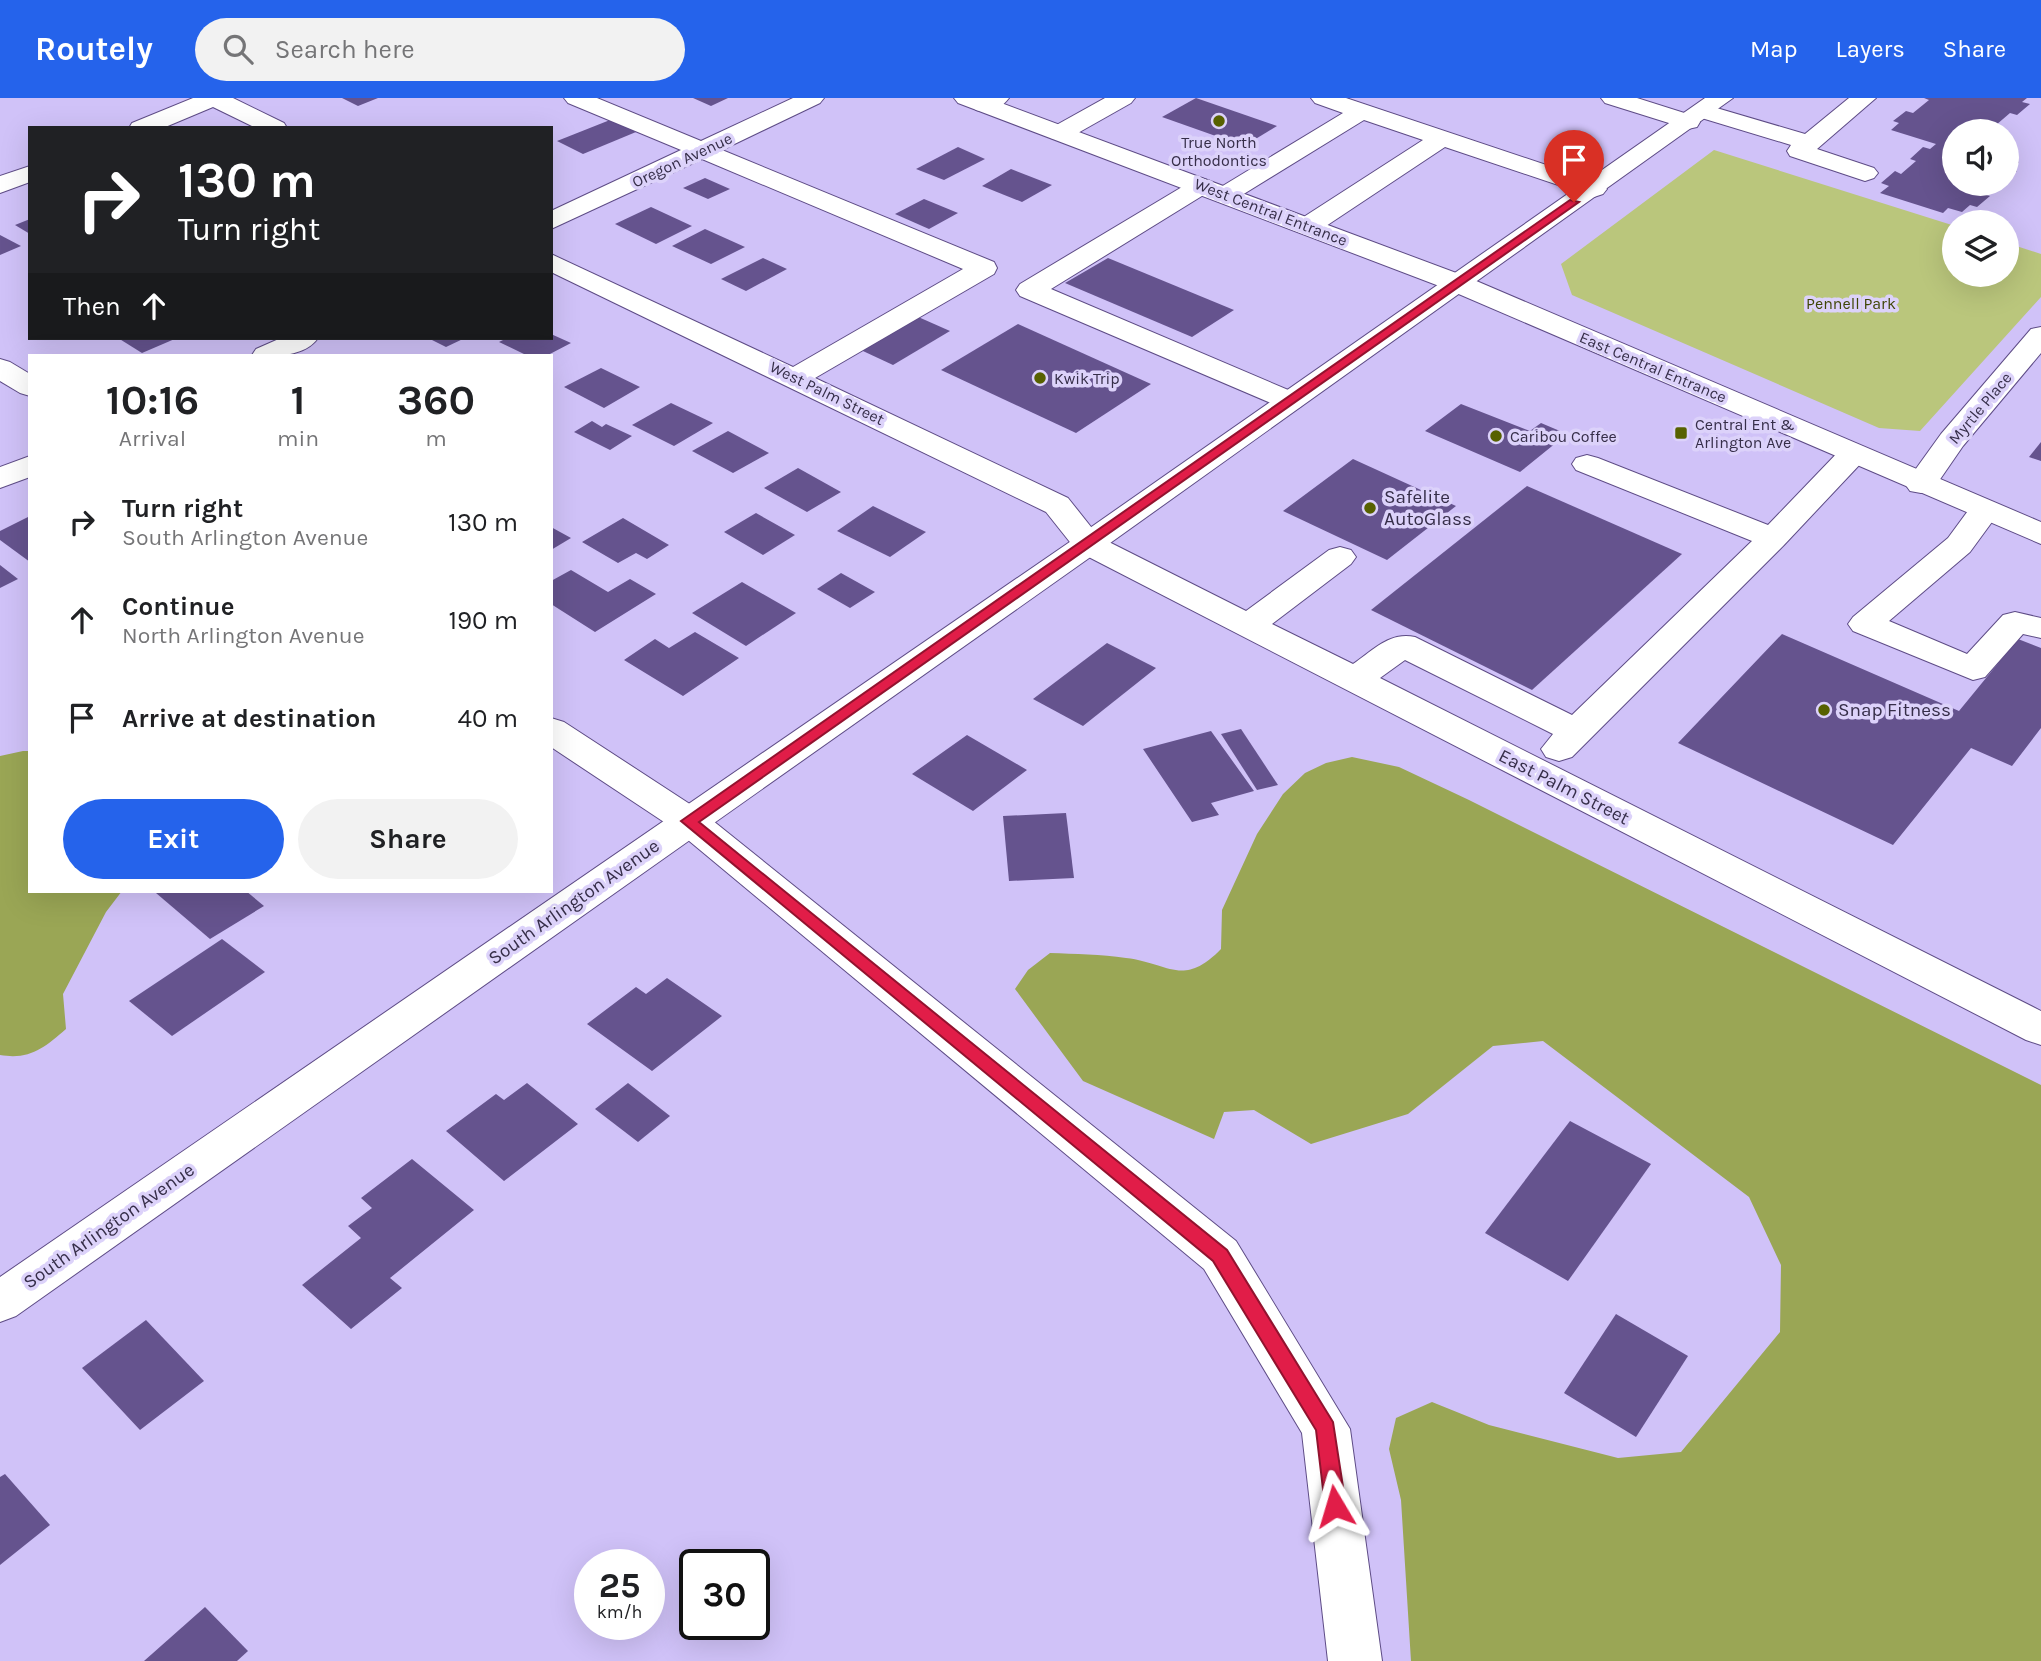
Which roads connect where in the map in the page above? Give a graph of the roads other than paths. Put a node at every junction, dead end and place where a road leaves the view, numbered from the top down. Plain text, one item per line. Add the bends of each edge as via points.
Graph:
1 (214, 98) edge
2 (576, 98) edge
3 (811, 98) edge
4 (1123, 98) edge
5 (1323, 98) edge
6 (1613, 98) edge
7 (1864, 98) edge
8 (983, 100) edge
9 (1704, 110) edge
10 (1362, 111) junction
11 (146, 126) edge
12 (271, 126) edge
13 (1060, 133) junction
14 (1442, 138) junction
15 (1809, 143) junction
16 (705, 150) junction
17 (1865, 173) dead end
18 (28, 174) edge
19 (0, 185) edge
20 (1594, 189) junction
21 (1213, 190) junction
22 (553, 221) edge
23 (1308, 226) junction
24 (553, 263) edge
25 (1457, 283) junction
26 (2040, 339) edge
27 (300, 340) edge
28 (268, 354) edge
29 (0, 368) edge
30 (796, 377) junction
31 (28, 386) edge
32 (1290, 401) junction
33 (1853, 454) junction
34 (1587, 464) dead end
35 (28, 467) edge
36 (0, 479) edge
37 (1921, 484) junction
38 (1984, 511) junction
39 (2041, 534) edge
40 (1773, 538) junction
41 (1088, 544) junction
42 (1340, 557) dead end
43 (1248, 626) junction
44 (2041, 628) edge
45 (1354, 680) junction
46 (553, 731) edge
47 (1576, 731) junction
48 (1536, 772) junction
49 (689, 821) junction
50 (2041, 1029) edge
51 (0, 1303) edge
52 (1355, 1661) edge

1 - 11 main road
1 - 12 main road
2 - 16 main road
3 - 16 main road, Oregon Avenue
4 - 13 main road
5 - 10 main road
6 - 9 main road
7 - 15 main road
8 - 13 main road, West Central Entrance
9 - 15 main road
9 - 20 main road, South Arlington Avenue
10 - 14 main road
10 - 21 main road
13 - 21 main road, West Central Entrance
14 - 20 main road
14 - 23 main road
15 - 17 main road via 1799,151
16 - 22 main road, Oregon Avenue
16 - 30 main road via 984,268
18 - 19 main road
20 - 25 main road, South Arlington Avenue
21 - 23 main road, West Central Entrance
21 - 32 main road via 1030,290
23 - 25 main road, West Central Entrance
24 - 30 main road, West Palm Street
25 - 32 main road, South Arlington Avenue
25 - 33 main road, East Central Entrance
26 - 37 main road, Myrtle Place via 1952,440
27 - 28 main road
29 - 31 main road
30 - 41 main road, West Palm Street via 1057,505
32 - 41 main road, South Arlington Avenue
33 - 37 main road, East Central Entrance
33 - 40 main road
34 - 40 main road
35 - 36 main road
37 - 38 main road, East Central Entrance
38 - 39 main road, East Central Entrance
38 - 44 main road via 1959,545 1866,624 1973,669 2015,621
40 - 47 main road
41 - 43 main road, East Palm Street
41 - 49 main road, South Arlington Avenue
42 - 43 main road
43 - 45 main road, East Palm Street
45 - 47 main road via 1403,645
45 - 48 main road, East Palm Street
46 - 49 main road
47 - 48 main road
48 - 50 main road, East Palm Street
49 - 51 main road, South Arlington Avenue
49 - 52 main road via 1220,1255 1326,1429

